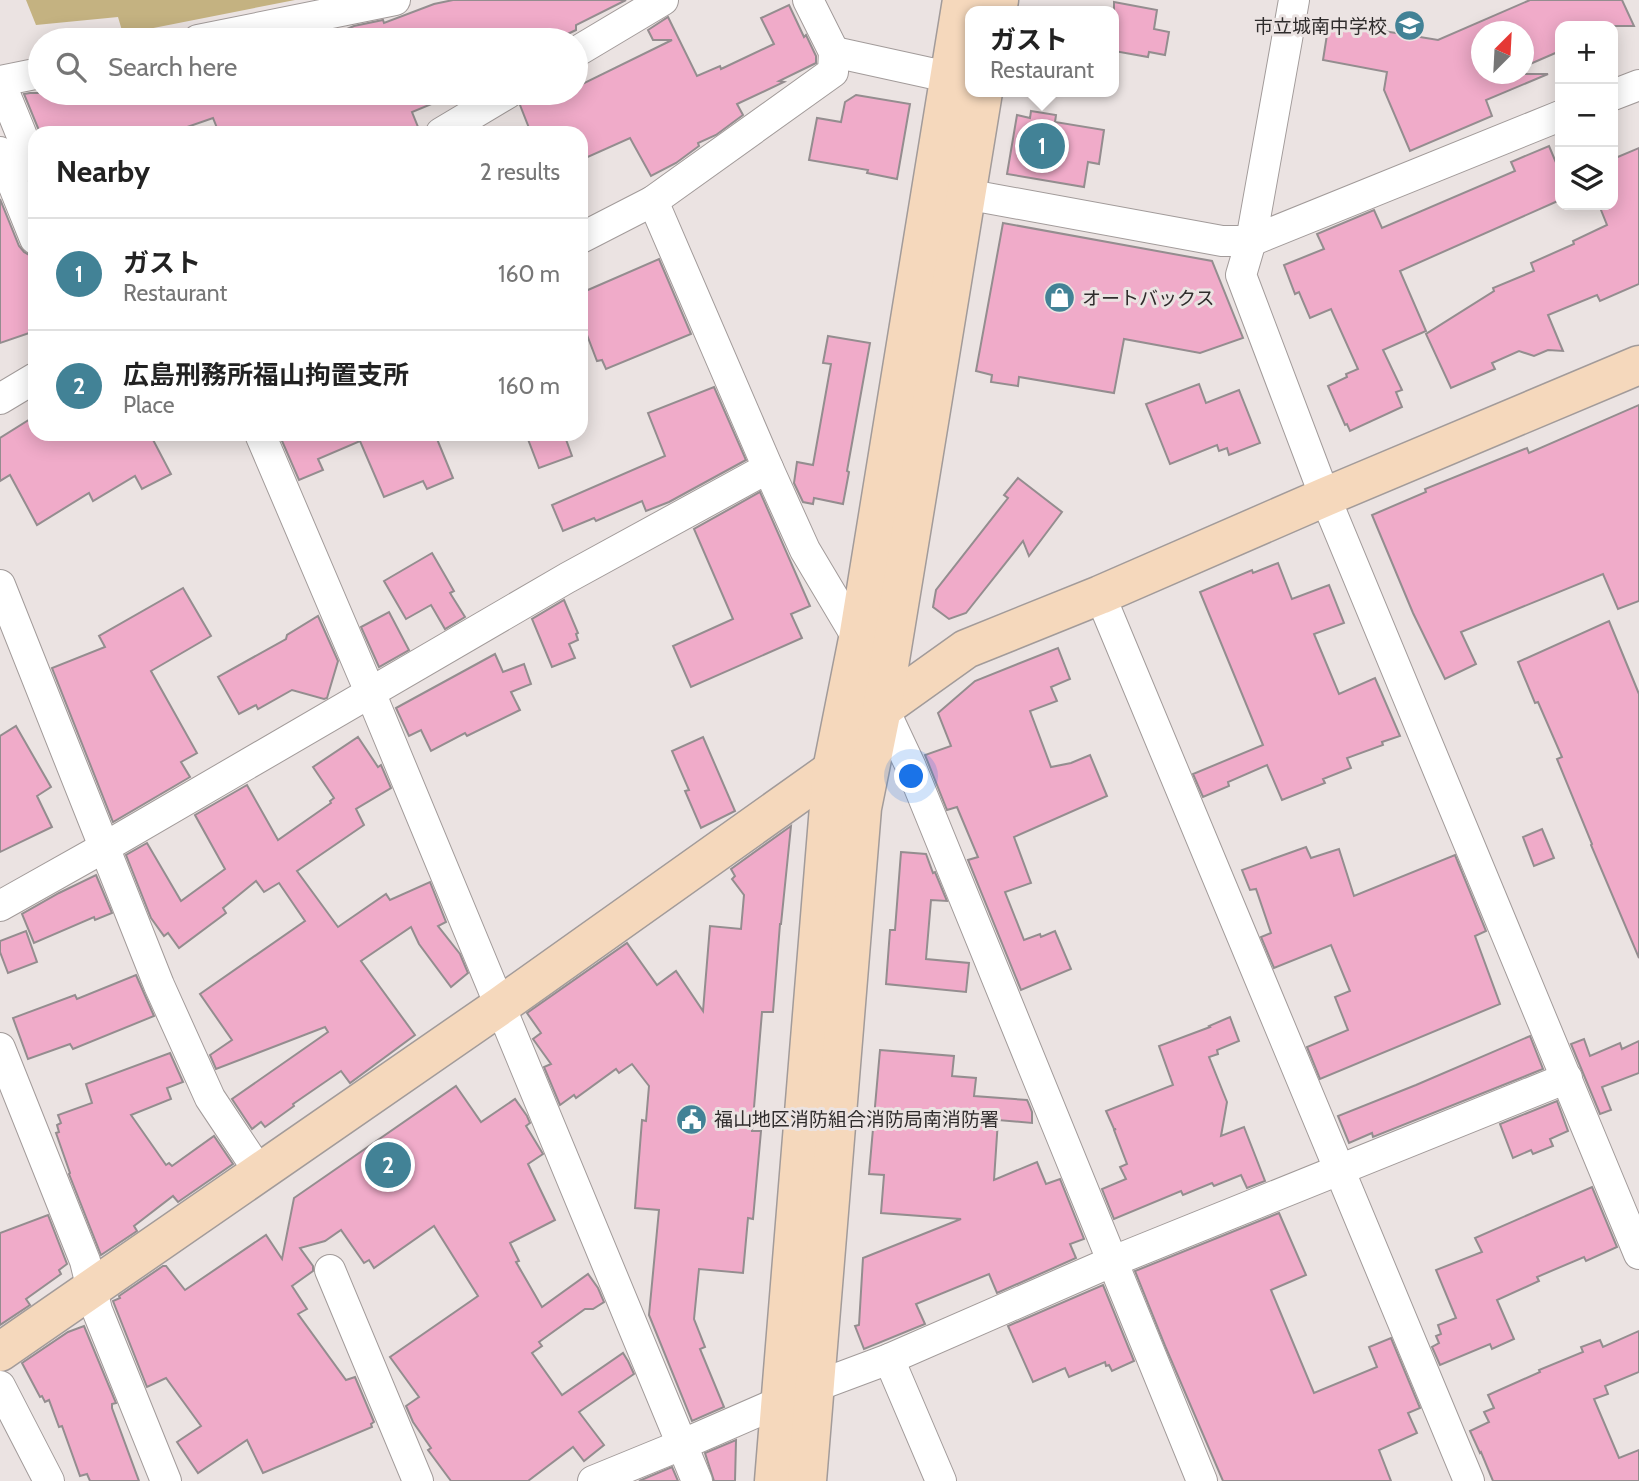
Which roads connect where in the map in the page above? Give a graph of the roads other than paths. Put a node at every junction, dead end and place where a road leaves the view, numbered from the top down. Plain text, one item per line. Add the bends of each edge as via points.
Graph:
1 (395, 0) edge
2 (663, 0) edge
3 (808, 0) edge
4 (962, 0) edge
5 (1294, 0) edge
6 (257, 28) edge
7 (588, 45) edge
8 (834, 52) junction
9 (28, 75) edge
10 (948, 77) junction
11 (0, 81) edge
12 (1639, 85) edge
13 (1618, 93) edge
14 (982, 97) edge
15 (488, 105) edge
16 (1555, 118) edge
17 (453, 126) edge
18 (28, 151) edge
19 (0, 152) edge
20 (965, 194) junction
21 (653, 201) junction
22 (28, 219) edge
23 (588, 234) edge
24 (1251, 241) junction
25 (1639, 365) edge
26 (28, 381) edge
27 (0, 399) edge
28 (263, 441) edge
29 (768, 468) junction
30 (1325, 497) junction
31 (0, 585) edge
32 (1100, 595) junction
33 (858, 639) junction
34 (370, 692) junction
35 (882, 709) junction
36 (832, 770) junction
37 (105, 847) junction
38 (0, 905) edge
39 (500, 1006) junction
40 (0, 1048) edge
41 (1567, 1078) junction
42 (1340, 1170) junction
43 (260, 1173) junction
44 (1639, 1254) edge
45 (1111, 1262) junction
46 (330, 1270) dead end
47 (92, 1288) junction
48 (0, 1352) edge
49 (889, 1359) junction
50 (0, 1386) edge
51 (814, 1387) junction
52 (780, 1402) junction
53 (681, 1445) junction
54 (49, 1481) edge
55 (166, 1481) edge
56 (418, 1481) edge
57 (593, 1481) edge
58 (697, 1481) edge
59 (774, 1481) edge
60 (807, 1481) edge
61 (941, 1481) edge
62 (1202, 1481) edge
63 (1469, 1481) edge

1 - 6 street
2 - 7 street
3 - 8 street
4 - 10 street
5 - 24 street
8 - 10 street
8 - 21 street via 833,72
9 - 11 street
10 - 33 street
11 - 18 street
12 - 13 street
14 - 20 street
15 - 17 street
16 - 24 street
19 - 22 street
20 - 24 street via 1222,242
20 - 35 street
21 - 23 street
21 - 29 street
24 - 30 street via 1241,275
25 - 30 street
26 - 27 street
28 - 34 street
29 - 33 street via 805,550
29 - 34 street
30 - 32 street
30 - 41 street
31 - 37 street
32 - 35 street via 966,649
32 - 42 street
33 - 35 street
33 - 36 street
34 - 37 street
34 - 39 street
35 - 36 street
35 - 45 street via 910,765
35 - 51 street via 862,808
36 - 39 street
36 - 52 street
37 - 38 street
37 - 43 street via 210,1098
39 - 43 street
39 - 53 street
40 - 47 street
41 - 42 street
41 - 44 street
42 - 45 street
42 - 63 street
43 - 47 street
45 - 49 street
45 - 62 street
46 - 56 street
47 - 48 street
47 - 55 street
49 - 51 street
49 - 61 street
50 - 54 street
51 - 52 street
51 - 60 street
52 - 53 street
52 - 59 street
53 - 57 street
53 - 58 street

